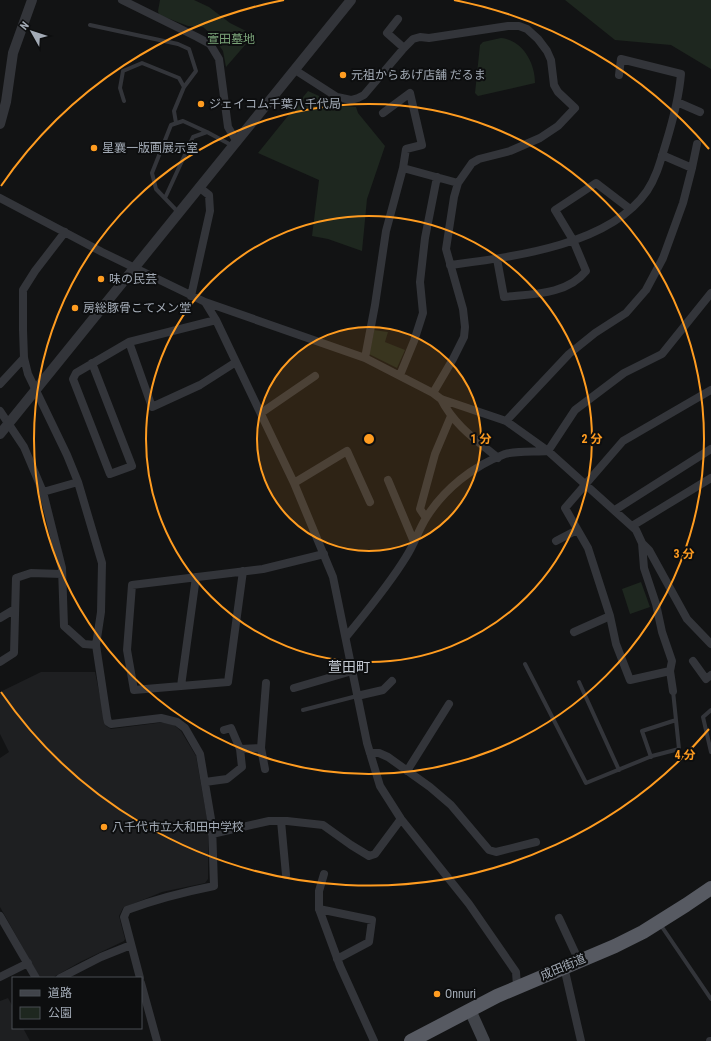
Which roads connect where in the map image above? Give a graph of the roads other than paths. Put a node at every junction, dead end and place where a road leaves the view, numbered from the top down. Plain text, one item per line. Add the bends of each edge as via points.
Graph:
1 (32, 0) edge
2 (122, 0) edge
3 (351, 0) edge
4 (398, 19) dead end
5 (90, 25) dead end
6 (404, 48) junction
7 (295, 70) junction
8 (619, 75) dead end
9 (184, 87) junction
10 (3, 100) edge
11 (124, 101) dead end
12 (677, 102) junction
13 (700, 112) dead end
14 (383, 113) dead end
15 (176, 123) junction
16 (0, 124) edge
17 (207, 132) junction
18 (235, 144) junction
19 (696, 144) dead end
20 (662, 155) junction
21 (403, 168) junction
22 (692, 168) junction
23 (437, 177) junction
24 (458, 183) junction
25 (200, 188) junction
26 (0, 198) edge
27 (165, 198) junction
28 (630, 209) junction
29 (180, 213) junction
30 (64, 232) junction
31 (573, 240) junction
32 (497, 259) junction
33 (450, 265) junction
34 (136, 268) junction
35 (711, 294) edge
36 (191, 296) junction
37 (205, 302) junction
38 (216, 320) junction
39 (129, 342) junction
40 (24, 358) junction
41 (365, 358) junction
42 (236, 362) junction
43 (92, 363) junction
44 (400, 375) junction
45 (315, 376) dead end
46 (0, 384) edge
47 (711, 390) edge
48 (433, 393) junction
49 (441, 399) junction
50 (0, 411) edge
51 (261, 413) junction
52 (451, 416) junction
53 (506, 421) junction
54 (0, 434) edge
55 (711, 449) edge
56 (548, 451) junction
57 (498, 458) junction
58 (711, 478) edge
59 (388, 480) dead end
60 (78, 482) junction
61 (294, 483) junction
62 (586, 484) junction
63 (43, 492) junction
64 (370, 502) dead end
65 (615, 510) junction
66 (426, 518) junction
67 (632, 526) junction
68 (578, 530) junction
69 (556, 541) dead end
70 (414, 542) junction
71 (642, 543) junction
72 (324, 554) junction
73 (244, 571) junction
74 (62, 574) junction
75 (196, 577) junction
76 (15, 609) junction
77 (610, 616) junction
78 (0, 618) edge
79 (574, 632) dead end
80 (346, 637) junction
81 (711, 644) edge
82 (96, 645) junction
83 (693, 661) dead end
84 (0, 662) edge
85 (524, 664) dead end
86 (352, 671) junction
87 (670, 671) junction
88 (711, 675) edge
89 (392, 681) dead end
90 (579, 682) dead end
91 (266, 683) dead end
92 (181, 686) junction
93 (294, 688) dead end
94 (673, 691) joint
95 (357, 696) junction
96 (449, 704) dead end
97 (303, 710) dead end
98 (711, 710) edge
99 (676, 720) junction
100 (231, 727) dead end
101 (261, 748) junction
102 (240, 749) junction
103 (370, 752) junction
104 (711, 752) edge
105 (651, 757) junction
106 (265, 769) dead end
107 (620, 770) junction
108 (407, 771) junction
109 (206, 782) junction
110 (401, 818) junction
111 (281, 821) junction
112 (212, 834) junction
113 (536, 842) dead end
114 (324, 874) dead end
115 (286, 875) dead end
116 (711, 888) edge
117 (319, 909) junction
118 (0, 916) edge
119 (559, 918) dead end
120 (659, 922) junction
121 (131, 945) junction
122 (337, 959) junction
123 (579, 961) junction
124 (28, 963) junction
125 (564, 967) junction
126 (0, 977) edge
127 (35, 977) edge
128 (62, 977) edge
129 (140, 977) edge
130 (517, 986) junction
131 (142, 987) edge
132 (711, 999) edge
133 (470, 1010) junction
134 (156, 1041) edge
135 (374, 1041) edge
136 (411, 1041) edge
137 (484, 1041) edge
138 (581, 1041) edge

1 - 10 street via 13,53
2 - 18 street via 210,44 219,59 228,127
3 - 7 street
4 - 6 street via 387,33
5 - 9 lane via 178,44 188,49 196,71
6 - 7 street via 364,95 351,100 337,97
6 - 24 street via 420,37 518,26 527,29 547,51 551,60 554,85 558,92 575,108 558,126 540,138 472,163
7 - 18 street
8 - 12 street via 621,59 680,74
9 - 11 lane via 179,78 142,62 123,71 120,88
9 - 15 lane via 174,111
10 - 16 street
12 - 13 street
12 - 20 street
14 - 21 street via 410,93 422,145 406,149
15 - 17 lane via 183,121
15 - 27 lane via 171,125 152,173 156,189
17 - 18 lane
17 - 27 lane via 193,137
18 - 25 street
19 - 22 street
20 - 22 street
20 - 28 street via 652,182
21 - 23 street
21 - 41 street via 386,231
22 - 53 street via 681,210 646,290 626,313 569,354
23 - 24 street
23 - 44 street via 425,238 420,282 423,312
24 - 33 street via 446,249
25 - 29 street
25 - 36 street via 209,195 210,212
26 - 30 street
27 - 29 lane
28 - 31 street via 607,226
28 - 31 street via 596,183 555,210
29 - 34 street
30 - 34 street
30 - 40 street via 23,290
31 - 32 street
31 - 32 street via 586,271 580,279 542,293 504,297
32 - 33 street
33 - 48 street via 463,309 464,337
34 - 36 street
34 - 54 street
35 - 56 street via 662,354 624,373 575,410
36 - 37 street
37 - 38 street
37 - 41 street
38 - 39 street
38 - 42 street
39 - 42 street via 152,407 200,385
39 - 43 street
40 - 46 street
40 - 60 street via 28,374
41 - 44 street
42 - 51 street
43 - 43 street via 76,373 73,379 110,474 132,466
44 - 48 street
45 - 51 street
47 - 62 street via 623,441
48 - 49 street
49 - 52 street
49 - 53 street
50 - 63 street via 24,447
51 - 61 street
52 - 57 street via 462,429
52 - 66 street via 435,454 420,509
53 - 56 street
55 - 65 street
56 - 57 street via 506,453
56 - 62 street
57 - 66 street via 459,480
58 - 67 street
59 - 70 street
60 - 63 street
60 - 82 street via 102,563 101,612
61 - 64 street via 347,451
61 - 72 street
62 - 65 street
62 - 68 street via 565,508
63 - 74 street
65 - 67 street
66 - 70 street
67 - 71 street
68 - 69 street
68 - 77 street via 588,548
70 - 80 street via 373,604
71 - 81 street via 649,550 688,619
71 - 87 street via 644,568 672,661
72 - 73 street
72 - 80 street via 333,577
73 - 75 street
73 - 92 street via 228,682
74 - 76 street via 30,573 16,578
74 - 82 street via 64,626 84,644
75 - 92 street
75 - 92 street via 132,585 127,650 134,690
76 - 78 street
76 - 84 street via 14,653
77 - 79 street
77 - 87 street via 616,644 630,680
80 - 86 street
82 - 109 street via 108,722 111,724 161,718 176,722 185,728 200,754
83 - 88 street via 706,679
85 - 107 lane via 586,783
86 - 93 street
86 - 95 street
87 - 94 street
89 - 95 street via 383,690
90 - 107 lane
91 - 101 street
94 - 99 lane
95 - 97 lane
95 - 103 street
96 - 108 street
98 - 104 lane via 703,717
99 - 105 lane via 679,749
99 - 105 lane via 642,731
100 - 102 street
101 - 102 street
101 - 106 street
102 - 109 street via 242,767 227,779
103 - 108 street via 384,755
103 - 110 street via 380,786
105 - 107 lane
108 - 113 street via 451,805 489,850 496,852
109 - 112 street
110 - 111 street via 375,854 369,856 324,825
110 - 130 street via 474,910 516,972
111 - 112 street via 269,821
111 - 115 street
112 - 121 street via 214,886 178,893 127,910 124,917
114 - 117 street via 319,891
116 - 120 highway, 成田街道
117 - 122 street
117 - 122 street via 372,920 369,942
118 - 124 street
119 - 123 street
120 - 123 highway, 成田街道
120 - 132 lane
121 - 128 street
121 - 129 street
122 - 135 street
123 - 125 highway, 成田街道
124 - 126 street
124 - 127 street
125 - 130 highway, 成田街道
125 - 138 street
130 - 133 highway, 成田街道
131 - 134 street
133 - 136 highway, 成田街道
133 - 137 main road

